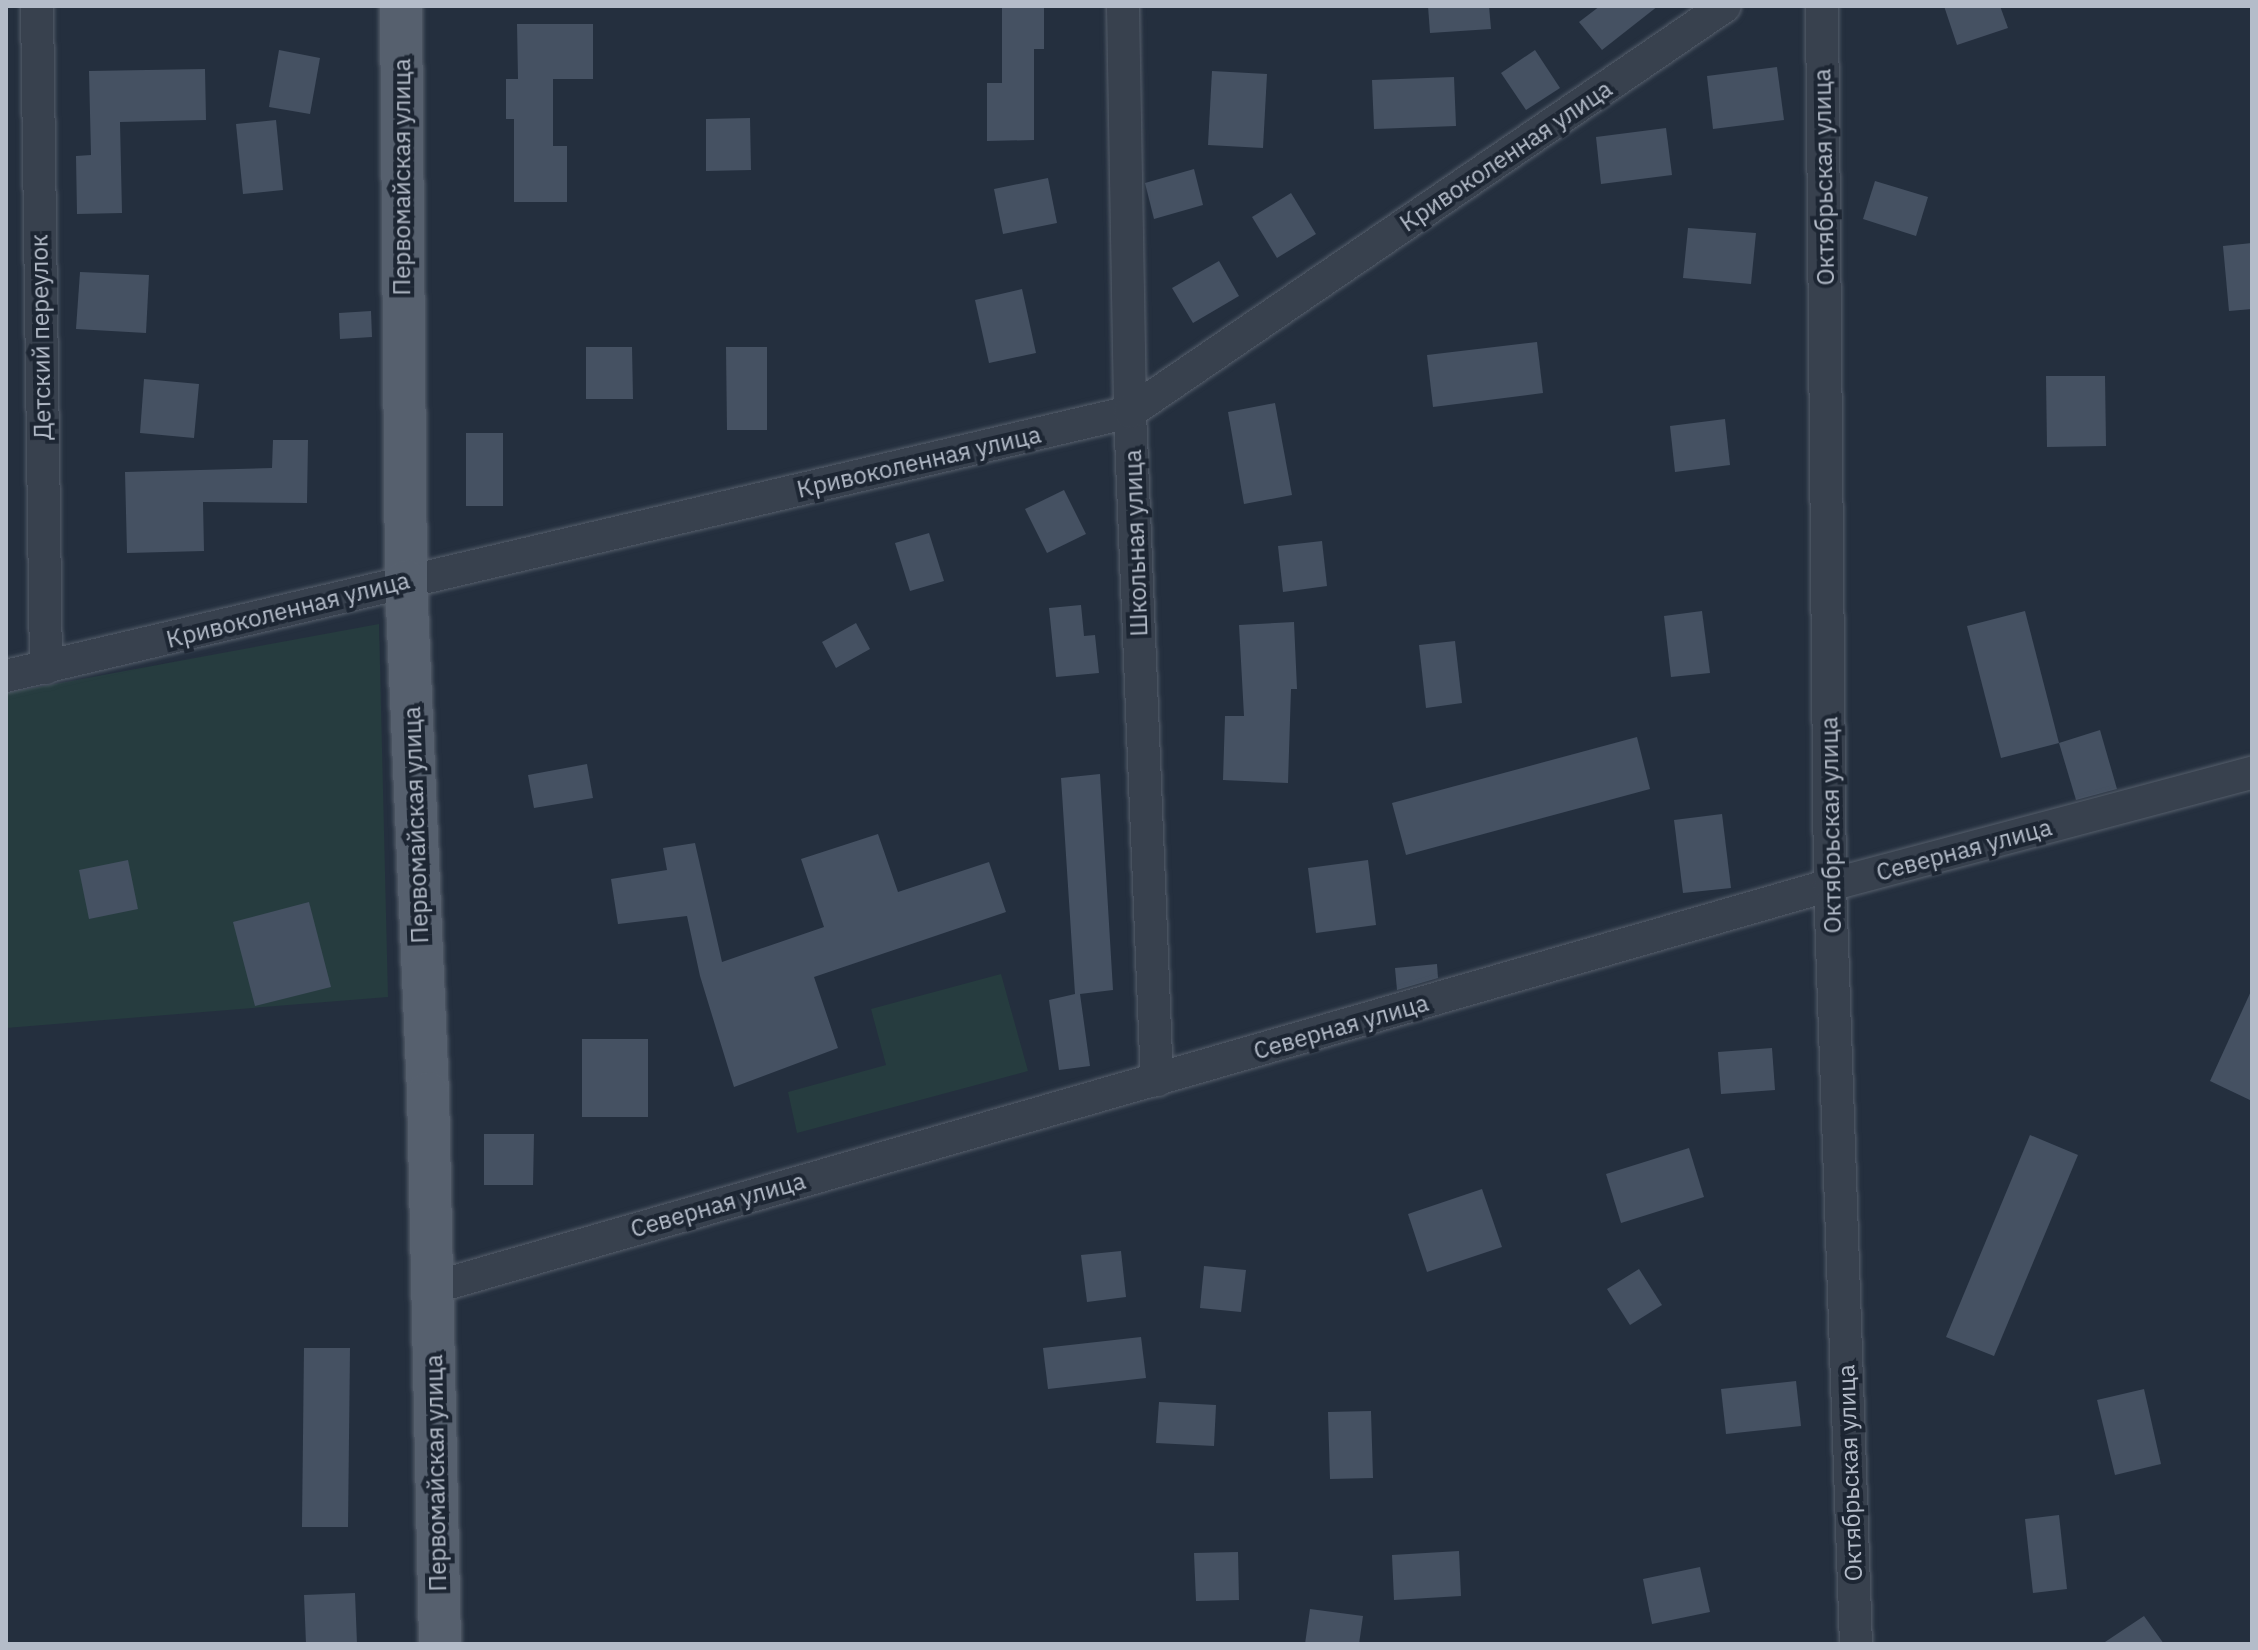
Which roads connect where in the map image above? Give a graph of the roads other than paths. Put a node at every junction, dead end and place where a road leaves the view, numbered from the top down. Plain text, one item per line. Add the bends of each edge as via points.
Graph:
1 (37, 6) edge
2 (401, 6) edge
3 (1123, 6) edge
4 (1725, 6) edge
5 (1822, 6) edge
6 (1130, 412) junction
7 (406, 581) junction
8 (46, 668) junction
9 (6, 676) edge
10 (2252, 773) edge
11 (1830, 885) junction
12 (1157, 1080) junction
13 (432, 1288) junction
14 (440, 1644) edge
15 (1856, 1644) edge

1 - 8 street, Детский переулок
2 - 7 main road, Первомайская улица
3 - 6 street, Школьная улица
4 - 6 street, Кривоколенная улица
5 - 11 street, Октябрьская улица
6 - 7 street, Кривоколенная улица
6 - 12 street, Школьная улица
7 - 8 street, Кривоколенная улица
7 - 13 main road, Первомайская улица
8 - 9 street, Кривоколенная улица
10 - 11 street, Северная улица
11 - 12 street, Северная улица
11 - 15 street, Октябрьская улица
12 - 13 street, Северная улица
13 - 14 main road, Первомайская улица

